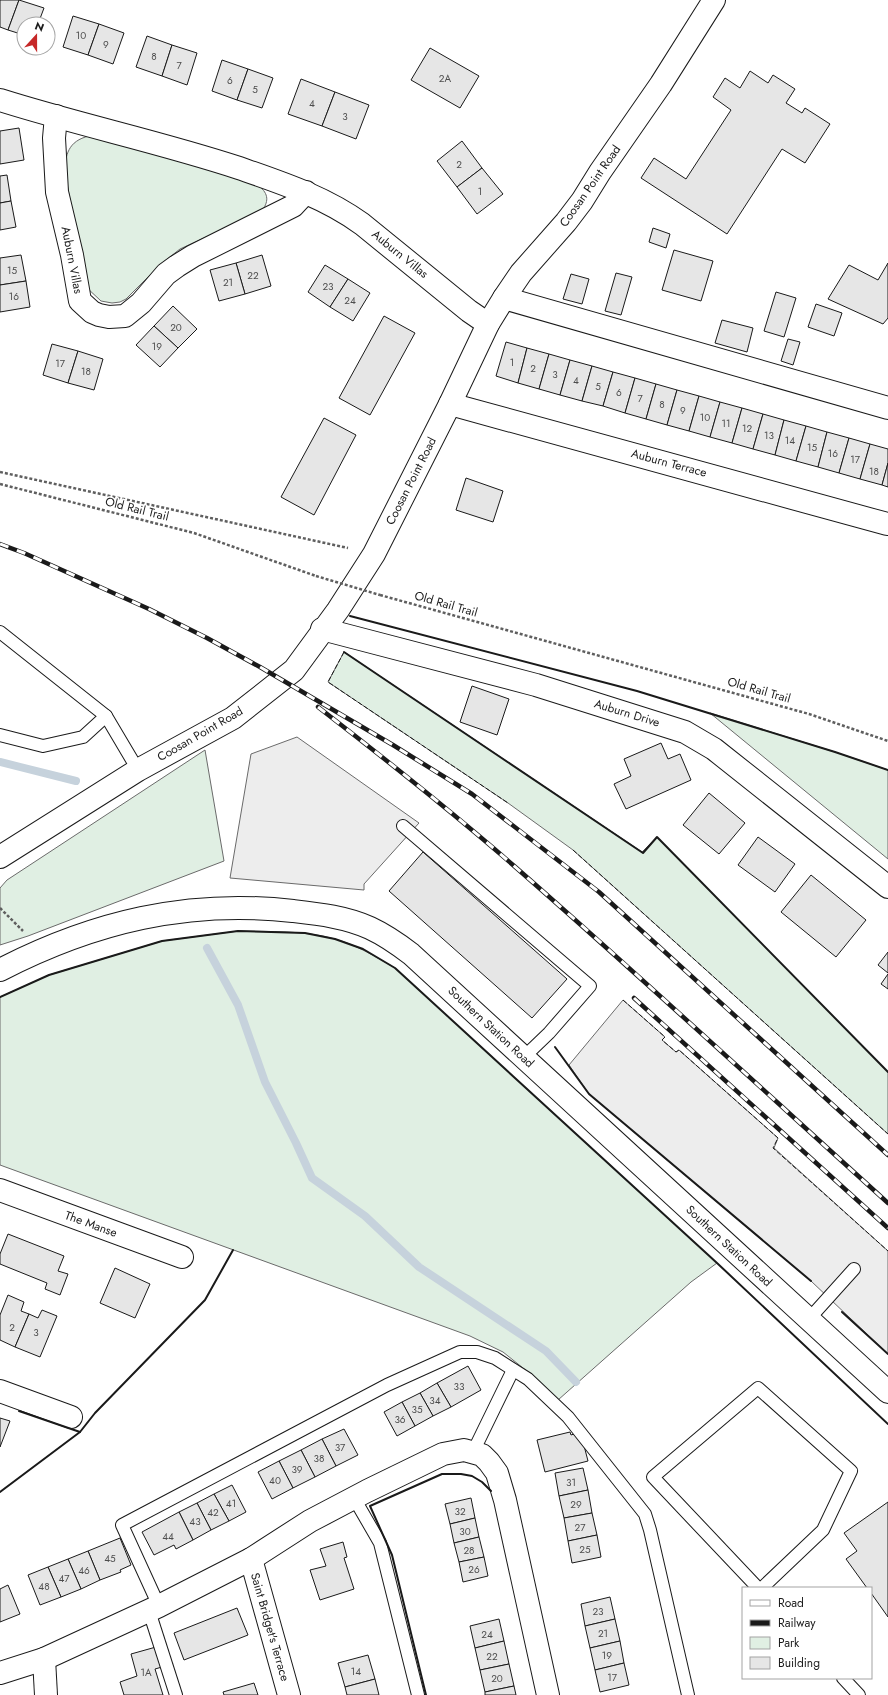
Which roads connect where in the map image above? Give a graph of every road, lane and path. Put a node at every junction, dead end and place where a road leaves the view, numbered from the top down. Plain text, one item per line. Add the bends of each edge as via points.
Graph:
1 (714, 0) edge
2 (0, 100) edge
3 (56, 116) junction
4 (306, 192) junction
5 (504, 298) junction
6 (488, 324) junction
7 (450, 404) junction
8 (888, 408) edge
9 (0, 472) edge
10 (0, 484) edge
11 (888, 524) edge
12 (374, 554) junction
13 (322, 629) junction
14 (0, 632) edge
15 (106, 716) junction
16 (0, 735) edge
17 (888, 742) edge
18 (138, 770) junction
19 (403, 826) dead end
20 (0, 857) edge
21 (888, 887) edge
22 (0, 908) edge
23 (28, 936) dead end
24 (0, 970) edge
25 (524, 1058) junction
26 (0, 1190) edge
27 (182, 1257) dead end
28 (854, 1270) dead end
29 (809, 1319) junction
30 (513, 1370) junction
31 (0, 1391) edge
32 (888, 1392) edge
33 (71, 1417) dead end
34 (473, 1452) junction
35 (354, 1498) junction
36 (251, 1559) junction
37 (757, 1587) edge
38 (763, 1587) edge
39 (154, 1609) junction
40 (44, 1659) junction
41 (0, 1673) edge
42 (844, 1679) edge
43 (46, 1695) edge
44 (176, 1695) edge
45 (289, 1695) edge
46 (418, 1695) edge
47 (548, 1695) edge
48 (688, 1695) edge
49 (859, 1695) edge

1 - 5 street, Coosan Point Road via 582,201 521,273
2 - 3 street, Auburn Villas
3 - 4 street, Auburn Villas via 207,158
3 - 4 street, Auburn Villas via 54,138 57,192 80,301 99,316 125,316 177,266 292,206
4 - 6 street, Auburn Villas via 362,224
5 - 6 street, Coosan Point Road
5 - 8 street
6 - 7 street, Coosan Point Road
7 - 11 street, Auburn Terrace
7 - 12 street, Coosan Point Road
9 - 12 path
10 - 17 path, Old Rail Trail, bridge via 194,533 316,576 809,714
12 - 13 street, Coosan Point Road via 338,610
13 - 18 street, Coosan Point Road via 291,673 232,718
13 - 21 street, Auburn Drive via 536,685 685,732 714,749
14 - 15 lane
15 - 16 lane via 83,737 42,746
15 - 18 lane
18 - 20 street, Coosan Point Road
19 - 25 lane via 590,986
22 - 23 path
24 - 25 street, Southern Station Road via 34,952 80,935 180,910 219,907 264,908 313,914 347,920 387,937 411,954
25 - 29 street, Southern Station Road
26 - 27 street, The Manse
28 - 29 lane
29 - 32 street, Southern Station Road
30 - 34 lane
30 - 39 lane via 490,1356 477,1352 460,1352 387,1385 122,1525
30 - 48 lane via 528,1379 568,1417 645,1514
31 - 33 street
34 - 35 street via 464,1450 443,1454
34 - 47 street via 482,1455 497,1473
35 - 36 street via 310,1521
35 - 46 lane via 380,1543
36 - 39 street
36 - 45 street, Saint Bridget's Terrace
37 - 38 lane via 653,1477 758,1388 851,1471 823,1530
39 - 40 street
39 - 44 lane
40 - 41 street
40 - 43 street
42 - 49 lane

